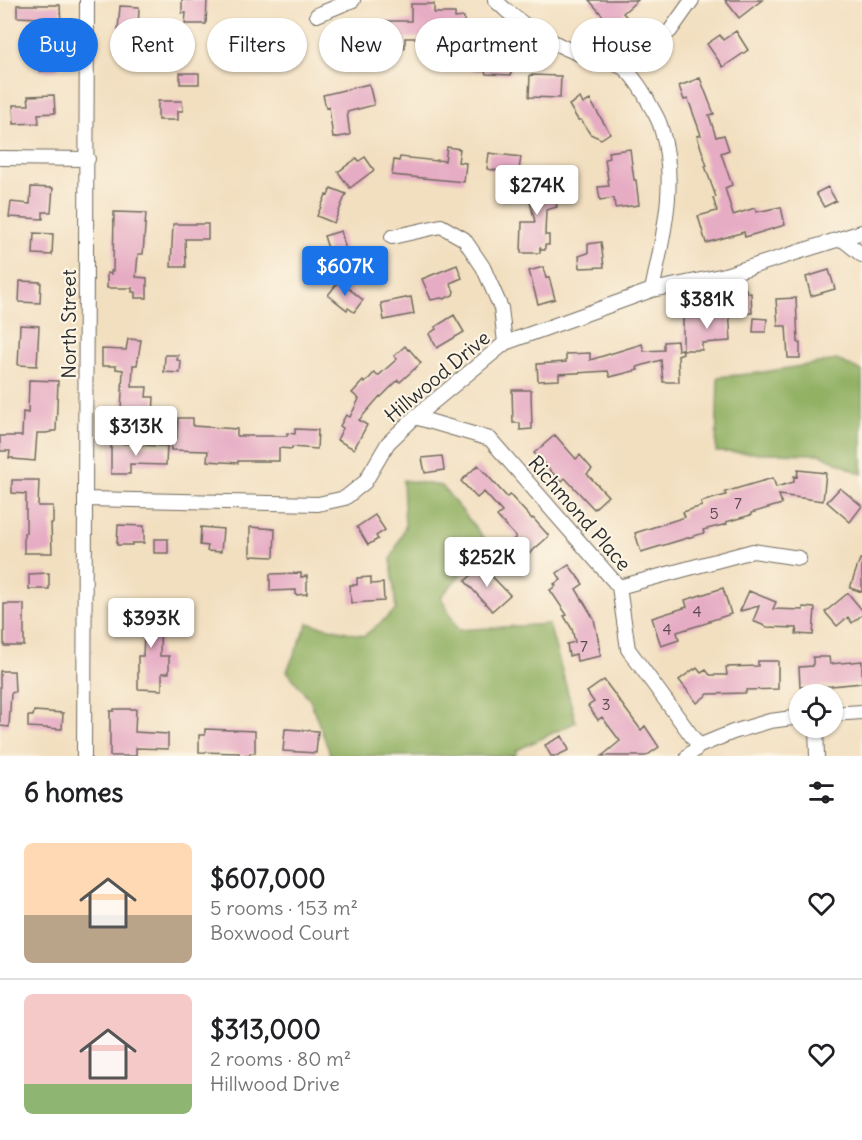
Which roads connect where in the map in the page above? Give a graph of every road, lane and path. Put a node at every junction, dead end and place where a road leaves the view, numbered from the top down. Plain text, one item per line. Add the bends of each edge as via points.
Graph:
1 (87, 0) edge
2 (353, 0) edge
3 (495, 0) edge
4 (692, 0) edge
5 (317, 15) dead end
6 (673, 27) edge
7 (571, 49) edge
8 (627, 72) edge
9 (0, 159) edge
10 (88, 159) junction
11 (862, 232) edge
12 (392, 237) dead end
13 (842, 239) junction
14 (862, 255) edge
15 (652, 290) junction
16 (505, 343) junction
17 (415, 417) junction
18 (86, 499) junction
19 (798, 558) dead end
20 (619, 587) junction
21 (862, 712) edge
22 (843, 713) edge
23 (789, 718) edge
24 (816, 738) edge
25 (693, 751) edge
26 (84, 756) edge
27 (817, 756) edge

1 - 10 street, North Street
2 - 5 street
3 - 7 street via 523,25
4 - 6 street
8 - 15 street via 644,92 661,127 668,162 668,200
9 - 10 street
10 - 18 street, North Street
11 - 13 street, Hillwood Drive
12 - 16 street via 441,226 464,239 483,267 501,308
13 - 14 street
13 - 15 street, Hillwood Drive via 725,275
15 - 16 street, Hillwood Drive
16 - 17 street, Hillwood Drive
17 - 18 street, Hillwood Drive via 388,443 365,482 345,498 318,504
17 - 20 street, Richmond Place via 490,439
18 - 26 street, North Street
19 - 20 street via 753,551
20 - 25 street, Richmond Place via 628,649
21 - 22 street
23 - 25 street via 733,732
24 - 27 street

